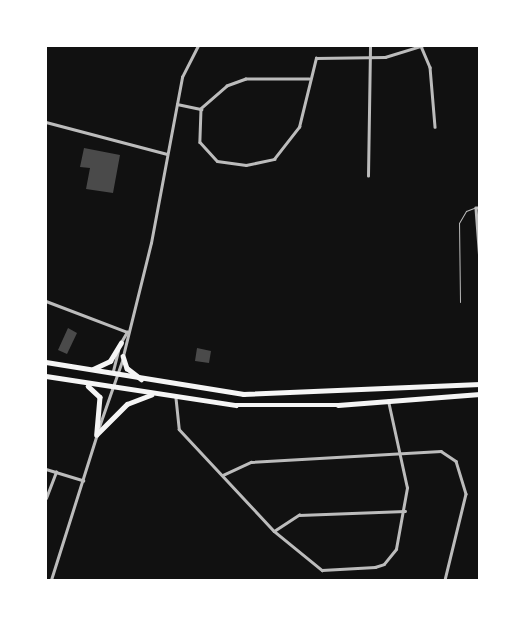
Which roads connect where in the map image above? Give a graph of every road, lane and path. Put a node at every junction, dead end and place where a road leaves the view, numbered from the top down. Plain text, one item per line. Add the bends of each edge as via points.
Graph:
1 (198, 46) edge
2 (370, 46) edge
3 (421, 46) edge
4 (370, 59) junction
5 (309, 79) junction
6 (176, 104) junction
7 (201, 109) junction
8 (46, 122) edge
9 (435, 127) dead end
10 (167, 154) junction
11 (368, 176) dead end
12 (478, 208) edge
13 (480, 261) edge
14 (46, 301) edge
15 (460, 302) dead end
16 (127, 332) junction
17 (121, 343) junction
18 (123, 356) junction
19 (46, 362) edge
20 (89, 370) junction
21 (115, 375) junction
22 (46, 376) edge
23 (68, 380) junction
24 (142, 380) junction
25 (480, 384) edge
26 (111, 388) junction
27 (154, 394) junction
28 (480, 394) edge
29 (176, 398) junction
30 (388, 401) junction
31 (97, 435) junction
32 (396, 453) junction
33 (46, 469) edge
34 (56, 472) junction
35 (222, 476) junction
36 (82, 480) junction
37 (46, 498) edge
38 (405, 510) junction
39 (274, 531) junction
40 (51, 580) edge
41 (445, 580) edge

1 - 6 street
2 - 4 street
3 - 4 street
3 - 9 street via 430,67
4 - 5 street via 320,57 314,61
4 - 11 street
5 - 7 street via 246,79 227,86
5 - 7 street via 299,127 274,159 246,165 218,161 200,142
6 - 7 street
6 - 10 street
8 - 10 street
10 - 16 street via 151,243
12 - 13 street
12 - 15 lane via 466,211 459,223
14 - 16 street
16 - 17 street
16 - 18 street
17 - 20 highway via 110,361
17 - 21 street
18 - 21 street
18 - 24 highway via 127,368
19 - 20 highway
20 - 21 highway
21 - 24 highway
21 - 26 street
22 - 23 highway
23 - 26 highway
23 - 31 highway via 99,394
24 - 25 highway via 262,395
26 - 27 highway
26 - 31 street
27 - 29 highway
27 - 31 highway via 127,404
28 - 30 highway
29 - 30 highway via 236,405
29 - 35 street via 179,429
30 - 32 street
31 - 36 street
32 - 35 street via 251,462
32 - 38 street via 407,488
32 - 41 street via 441,451 456,461 465,479 466,494
33 - 34 street
34 - 36 street
34 - 37 street
35 - 39 street
36 - 40 street
38 - 39 street via 299,515
38 - 39 street via 396,549 384,564 322,570

